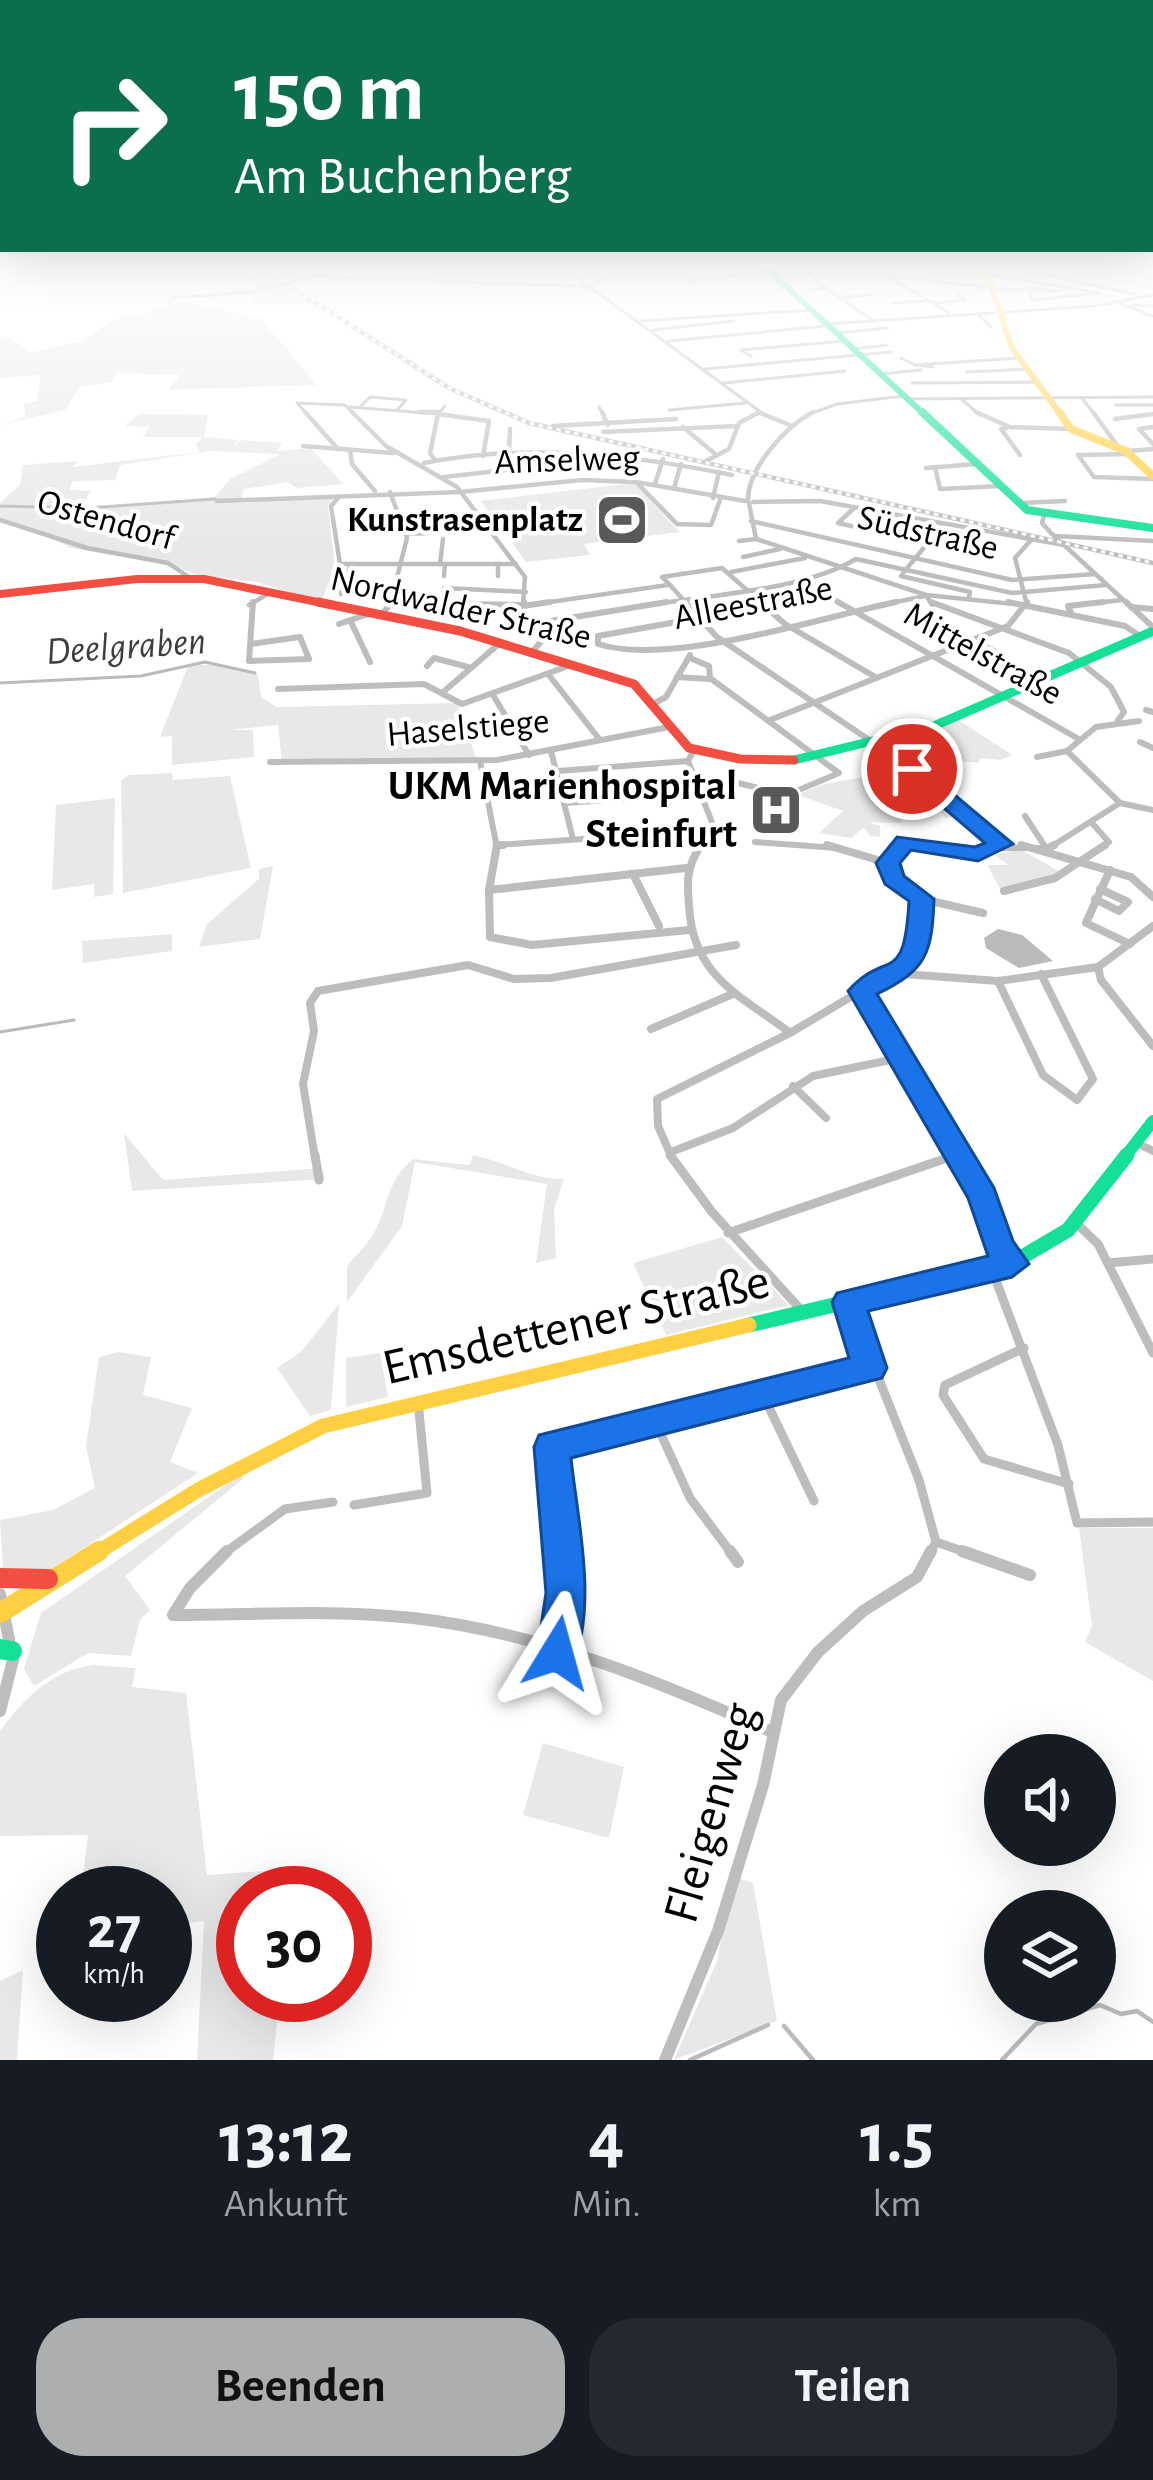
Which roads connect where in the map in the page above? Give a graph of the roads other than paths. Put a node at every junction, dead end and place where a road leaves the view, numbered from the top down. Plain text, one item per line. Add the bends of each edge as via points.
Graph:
1 (694, 362) edge
2 (760, 362) edge
3 (777, 362) edge
4 (787, 362) edge
5 (867, 362) edge
6 (906, 362) edge
7 (937, 362) edge
8 (962, 362) edge
9 (1024, 362) edge
10 (763, 364) junction
11 (924, 366) junction
12 (914, 368) junction
13 (704, 370) junction
14 (845, 370) dead end
15 (1028, 370) junction
16 (967, 372) dead end
17 (800, 373) junction
18 (880, 374) junction
19 (945, 381) junction
20 (722, 383) junction
21 (912, 383) dead end
22 (1130, 389) dead end
23 (905, 397) junction
24 (1051, 397) junction
25 (1137, 397) junction
26 (957, 398) junction
27 (1082, 398) junction
28 (388, 399) junction
29 (659, 401) dead end
30 (1153, 401) edge
31 (424, 403) dead end
32 (748, 403) junction
33 (1144, 405) junction
34 (445, 406) dead end
35 (360, 407) junction
36 (598, 407) dead end
37 (348, 408) junction
38 (379, 409) junction
39 (397, 410) junction
40 (668, 410) junction
41 (416, 412) junction
42 (759, 412) junction
43 (1153, 413) edge
44 (438, 414) junction
45 (1131, 417) junction
46 (676, 419) junction
47 (1115, 419) dead end
48 (607, 423) junction
49 (553, 426) dead end
50 (737, 426) junction
51 (792, 426) junction
52 (1007, 427) junction
53 (1153, 427) edge
54 (684, 428) junction
55 (1071, 429) junction
56 (510, 430) dead end
57 (611, 431) junction
58 (603, 432) dead end
59 (302, 446) dead end
60 (1153, 446) edge
61 (338, 449) junction
62 (350, 450) junction
63 (520, 451) junction
64 (1125, 451) junction
65 (509, 452) junction
66 (714, 453) junction
67 (401, 454) junction
68 (483, 455) junction
69 (644, 455) junction
70 (1019, 455) dead end
71 (662, 459) junction
72 (435, 461) junction
73 (706, 461) dead end
74 (423, 464) junction
75 (681, 464) junction
76 (976, 464) junction
77 (533, 466) junction
78 (640, 467) junction
79 (698, 471) dead end
80 (719, 472) junction
81 (1150, 472) edge
82 (732, 475) dead end
83 (443, 477) junction
84 (546, 481) junction
85 (636, 482) junction
86 (655, 484) junction
87 (1001, 486) junction
88 (674, 488) junction
89 (459, 489) junction
90 (375, 491) junction
91 (390, 492) junction
92 (692, 493) junction
93 (343, 497) junction
94 (717, 499) junction
95 (217, 501) dead end
96 (748, 501) junction
97 (1065, 501) dead end
98 (1020, 503) junction
99 (854, 508) junction
100 (0, 520) edge
101 (1047, 520) junction
102 (751, 521) junction
103 (941, 527) junction
104 (1153, 528) edge
105 (428, 533) dead end
106 (405, 534) junction
107 (1054, 536) junction
108 (443, 539) dead end
109 (756, 539) junction
110 (1031, 540) junction
111 (740, 541) dead end
112 (1153, 541) edge
113 (927, 544) junction
114 (1064, 545) junction
115 (782, 549) junction
116 (743, 557) dead end
117 (808, 558) junction
118 (913, 559) junction
119 (351, 564) junction
120 (398, 564) junction
121 (442, 564) junction
122 (498, 564) junction
123 (518, 564) junction
124 (841, 568) junction
125 (730, 572) junction
126 (903, 573) junction
127 (1095, 574) junction
128 (443, 576) dead end
129 (498, 576) dead end
130 (804, 576) junction
131 (192, 579) junction
132 (1020, 581) junction
133 (894, 583) junction
134 (670, 585) junction
135 (1106, 585) junction
136 (444, 588) dead end
137 (748, 589) junction
138 (271, 592) junction
139 (526, 592) junction
140 (1023, 593) junction
141 (0, 594) edge
142 (341, 594) dead end
143 (926, 596) junction
144 (969, 597) junction
145 (684, 600) junction
146 (1123, 600) junction
147 (523, 605) junction
148 (1028, 605) junction
149 (766, 606) junction
150 (1130, 607) junction
151 (1153, 609) edge
152 (381, 610) junction
153 (850, 611) junction
154 (1071, 613) junction
155 (701, 618) junction
156 (351, 622) junction
157 (339, 624) dead end
158 (532, 624) junction
159 (784, 624) junction
160 (1004, 629) junction
161 (1149, 631) edge
162 (717, 637) junction
163 (974, 641) junction
164 (502, 642) junction
165 (251, 644) junction
166 (685, 647) junction
167 (533, 651) junction
168 (986, 656) dead end
169 (934, 657) junction
170 (690, 658) junction
171 (370, 662) dead end
172 (1088, 663) junction
173 (575, 664) junction
174 (427, 666) dead end
175 (468, 667) junction
176 (548, 674) junction
177 (677, 677) junction
178 (878, 678) junction
179 (710, 679) junction
180 (278, 688) dead end
181 (442, 693) junction
182 (493, 694) junction
183 (1004, 696) junction
184 (814, 703) junction
185 (653, 704) junction
186 (770, 720) junction
187 (1118, 720) junction
188 (1153, 725) edge
189 (668, 727) junction
190 (1077, 738) junction
191 (600, 740) junction
192 (1140, 742) dead end
193 (1153, 748) edge
194 (877, 749) junction
195 (551, 751) junction
196 (1067, 751) junction
197 (529, 755) junction
198 (691, 755) junction
199 (1036, 757) dead end
200 (825, 758) junction
201 (480, 761) junction
202 (270, 762) dead end
203 (558, 771) junction
204 (730, 781) dead end
205 (701, 794) junction
206 (566, 803) junction
207 (1120, 803) junction
208 (1153, 810) edge
209 (1025, 816) dead end
210 (1091, 822) junction
211 (711, 830) junction
212 (573, 839) junction
213 (755, 842) dead end
214 (1001, 844) junction
215 (497, 845) junction
216 (1047, 849) junction
217 (1078, 862) junction
218 (888, 863) junction
219 (686, 868) junction
220 (1110, 870) junction
221 (632, 874) junction
222 (1100, 889) junction
223 (489, 890) junction
224 (1004, 891) dead end
225 (1153, 897) edge
226 (922, 899) junction
227 (1095, 899) junction
228 (983, 913) dead end
229 (1153, 926) edge
230 (659, 927) junction
231 (689, 929) junction
232 (1130, 944) junction
233 (736, 945) dead end
234 (696, 953) junction
235 (1098, 967) junction
236 (902, 972) junction
237 (1041, 974) junction
238 (998, 981) junction
239 (862, 991) junction
240 (734, 993) junction
241 (651, 1029) dead end
242 (790, 1033) junction
243 (1152, 1048) edge
244 (900, 1058) junction
245 (793, 1086) junction
246 (826, 1118) dead end
247 (1153, 1121) edge
248 (1137, 1143) junction
249 (1153, 1151) edge
250 (670, 1152) junction
251 (958, 1154) junction
252 (319, 1180) dead end
253 (1075, 1222) junction
254 (728, 1233) junction
255 (1153, 1259) edge
256 (1108, 1263) junction
257 (1012, 1264) junction
258 (992, 1270) junction
259 (848, 1302) junction
260 (803, 1312) junction
261 (1024, 1348) junction
262 (1153, 1353) edge
263 (869, 1368) junction
264 (763, 1394) junction
265 (418, 1400) junction
266 (654, 1419) junction
267 (1070, 1484) junction
268 (814, 1501) dead end
269 (333, 1502) dead end
270 (354, 1505) dead end
271 (1153, 1522) edge
272 (936, 1542) junction
273 (738, 1562) dead end
274 (1030, 1575) dead end
275 (0, 1578) edge
276 (57, 1578) junction
277 (0, 1594) edge
278 (3, 1612) edge
279 (6, 1650) edge
280 (557, 1653) junction
281 (0, 1711) edge
282 (772, 1732) junction
283 (665, 2060) edge

1 - 13 street
2 - 10 street
3 - 10 street
4 - 17 street
5 - 18 street
6 - 12 street
7 - 11 street
8 - 15 street
9 - 15 street
10 - 13 street
11 - 12 street
11 - 19 street
12 - 18 street
13 - 20 street
14 - 17 street
15 - 16 street
15 - 19 street
15 - 24 street
17 - 20 street
18 - 23 street
19 - 21 street
19 - 26 street
20 - 32 street
22 - 25 street
23 - 26 street
23 - 51 street via 847,401
23 - 76 street
24 - 26 street
24 - 27 street
24 - 55 street
25 - 27 street
25 - 30 street
25 - 33 street
26 - 52 street via 979,421
27 - 64 street
28 - 35 street via 370,397
28 - 38 street
28 - 39 street via 406,400
29 - 40 street
30 - 33 street
31 - 41 street
32 - 40 street
32 - 42 street
33 - 43 street
33 - 45 street via 1115,403
34 - 44 street
35 - 37 street
35 - 38 street
36 - 48 street
37 - 61 street via 296,405
37 - 67 street
38 - 39 street
39 - 41 street
40 - 46 street
41 - 44 street
42 - 50 street
42 - 51 street
43 - 45 street
44 - 68 street via 489,421
44 - 72 street
45 - 47 street
46 - 48 street
46 - 54 street
48 - 49 street
48 - 57 street
50 - 54 street
50 - 66 street via 730,447
51 - 96 street via 767,468 750,480
52 - 55 street
52 - 70 street via 1001,429
53 - 60 street via 1139,429
54 - 57 street
54 - 66 street
55 - 64 street
56 - 65 street
57 - 58 street
59 - 61 street
60 - 64 street
61 - 62 street
62 - 67 street
62 - 90 street
63 - 65 street
63 - 69 street
63 - 77 street
64 - 81 street
64 - 81 street via 1078,455 1094,477
65 - 68 street
66 - 73 street
67 - 74 street
68 - 72 street
69 - 71 street
69 - 78 street
71 - 75 street
71 - 86 street
72 - 74 street
74 - 83 street
75 - 80 street
75 - 88 street
76 - 87 street
76 - 87 street via 931,468 940,489
77 - 78 street
77 - 83 street
77 - 84 street
78 - 85 street
79 - 92 street
80 - 82 street
80 - 94 street
83 - 89 street
84 - 85 street, Amselweg
84 - 89 street, Amselweg
85 - 86 street, Amselweg
85 - 94 street via 677,524 711,525
86 - 88 street, Amselweg
87 - 98 street
88 - 92 street, Amselweg
89 - 91 street, Amselweg
89 - 123 street
90 - 91 street
90 - 93 street
91 - 93 street
91 - 106 street
92 - 94 street, Amselweg
93 - 95 street
93 - 119 street via 331,506 338,561
94 - 96 street, Amselweg
96 - 99 street, Amselweg
96 - 102 street
97 - 98 street
98 - 101 street
99 - 103 street, Amselweg
99 - 113 street via 838,523
100 - 131 street, Ostendorf via 159,562
101 - 104 street
101 - 107 street
102 - 109 street
102 - 118 street, Südstraße
103 - 110 street, Amselweg
103 - 113 street
105 - 106 street
106 - 120 street
107 - 112 street
107 - 114 street
108 - 121 street
109 - 111 street
109 - 115 street
110 - 114 street, Amselweg
110 - 132 street via 1015,558
113 - 118 street
114 - 127 street
115 - 116 street
115 - 117 street
117 - 124 street
117 - 125 street
118 - 126 street
118 - 132 street, Südstraße
119 - 120 street
119 - 142 street
120 - 121 street
120 - 152 street
121 - 122 street
121 - 128 street
122 - 123 street
122 - 129 street
123 - 139 street
124 - 126 street via 856,559
124 - 130 street
124 - 133 street
125 - 134 street via 662,577
125 - 137 street
126 - 133 street
126 - 140 street
126 - 144 street
127 - 132 street, Südstraße
127 - 135 street
130 - 137 street
130 - 153 street, Mittelstraße
131 - 138 street, Nordwalder Straße
131 - 141 street, Nordwalder Straße
132 - 140 street
133 - 143 street
134 - 145 street
134 - 147 street
135 - 140 street
135 - 146 street
136 - 139 street
137 - 145 street
137 - 149 street
138 - 152 street, Nordwalder Straße
138 - 165 street via 250,602
139 - 147 street
140 - 148 street
143 - 144 street
143 - 153 street, Alleestraße
143 - 160 street via 933,606
144 - 148 street
145 - 155 street
145 - 158 street
146 - 150 street
146 - 154 street via 1068,605
147 - 152 street
147 - 158 street
148 - 154 street
148 - 160 street
149 - 155 street
149 - 159 street
150 - 151 street
150 - 161 street
152 - 156 street
152 - 164 street, Nordwalder Straße
153 - 159 street, Alleestraße
153 - 169 street, Mittelstraße
154 - 161 street
155 - 162 street
155 - 166 street, Alleestraße via 598,636 598,644 621,652
156 - 157 street
156 - 171 street
158 - 167 street via 543,639
159 - 162 street, Alleestraße
159 - 178 street
160 - 163 street
160 - 172 street
161 - 172 street via 1110,642
162 - 166 street, Alleestraße
162 - 184 street
163 - 168 street via 995,652
163 - 169 street
164 - 167 street, Nordwalder Straße
164 - 175 street
165 - 165 street via 250,664 309,658 300,637
166 - 170 street
167 - 173 street, Nordwalder Straße
169 - 178 street
169 - 183 street, Mittelstraße
170 - 177 street
170 - 179 street via 709,666
172 - 183 street
172 - 187 street via 1118,695
173 - 176 street
173 - 185 street, Nordwalder Straße via 634,684
174 - 175 street via 434,658
175 - 181 street
176 - 182 street
176 - 191 street
177 - 179 street
177 - 185 street
178 - 184 street
179 - 186 street
180 - 181 street via 424,684
181 - 182 street via 462,704
182 - 197 street
183 - 190 street, Mittelstraße
183 - 194 street
184 - 186 street
184 - 194 street
185 - 189 street, Nordwalder Straße
186 - 200 street
187 - 188 street
187 - 190 street
189 - 191 street, Haselstiege
189 - 198 street, Nordwalder Straße
190 - 196 street
191 - 195 street, Haselstiege
192 - 193 street
194 - 200 street
194 - 214 street
195 - 197 street, Haselstiege
195 - 203 street
196 - 199 street
196 - 207 street
197 - 201 street, Haselstiege
198 - 200 street
198 - 203 street
198 - 205 street
200 - 204 street via 838,775 787,795
201 - 202 street, Haselstiege
201 - 215 street
203 - 206 street
205 - 206 street
205 - 211 street
206 - 212 street
207 - 208 street
207 - 210 street
209 - 216 street
210 - 216 street
210 - 217 street via 1109,842
211 - 212 street
211 - 219 street
212 - 215 street
213 - 218 street via 825,844
214 - 216 street
214 - 218 street via 978,854 906,842
215 - 223 street
216 - 217 street
217 - 220 street
217 - 224 street via 1032,888
218 - 226 street via 893,879
219 - 221 street
219 - 231 street
220 - 222 street
220 - 225 street via 1138,880
221 - 223 street
221 - 230 street
222 - 227 street
222 - 227 street via 1128,902 1119,911
223 - 230 street via 488,932 502,943
226 - 228 street
226 - 236 street via 920,943
227 - 232 street via 1086,923
229 - 232 street
230 - 231 street
231 - 234 street
232 - 235 street
233 - 234 street
234 - 240 street
234 - 252 street via 526,980 468,965 318,991 303,1084
235 - 237 street
235 - 243 street
236 - 238 street
236 - 239 street
237 - 238 street
237 - 238 street via 1093,1079 1077,1100 1042,1075
239 - 242 street
239 - 244 street
240 - 241 street
240 - 242 street
242 - 250 street via 661,1096 655,1109
244 - 245 street
244 - 251 street
245 - 246 street
245 - 250 street via 733,1129
247 - 248 street, Emsdettener Straße
248 - 249 street
248 - 253 street, Emsdettener Straße
250 - 254 street
251 - 254 street
251 - 257 street
253 - 256 street
253 - 257 street, Emsdettener Straße
254 - 260 street via 784,1283
255 - 256 street
256 - 262 street
257 - 258 street, Emsdettener Straße
258 - 259 street, Emsdettener Straße
258 - 261 street
259 - 260 street, Emsdettener Straße
259 - 263 street
260 - 265 street, Emsdettener Straße
261 - 267 street
261 - 267 street via 945,1384 943,1395 984,1459
263 - 264 street
263 - 272 street via 918,1463
264 - 266 street
264 - 268 street
265 - 270 street via 427,1493
265 - 276 street, Emsdettener Straße via 255,1454
266 - 273 street via 690,1498
266 - 280 street via 552,1447 566,1593
267 - 271 street via 1077,1523
269 - 280 street via 270,1520 179,1594 173,1615 414,1618 494,1630
272 - 274 street
272 - 282 street, Fleigenweg via 917,1577 863,1611 805,1667 781,1700
275 - 276 street
276 - 278 street, Emsdettener Straße
277 - 278 street
278 - 279 street
279 - 281 street via 10,1685
280 - 282 street
282 - 283 street, Fleigenweg via 712,1948

